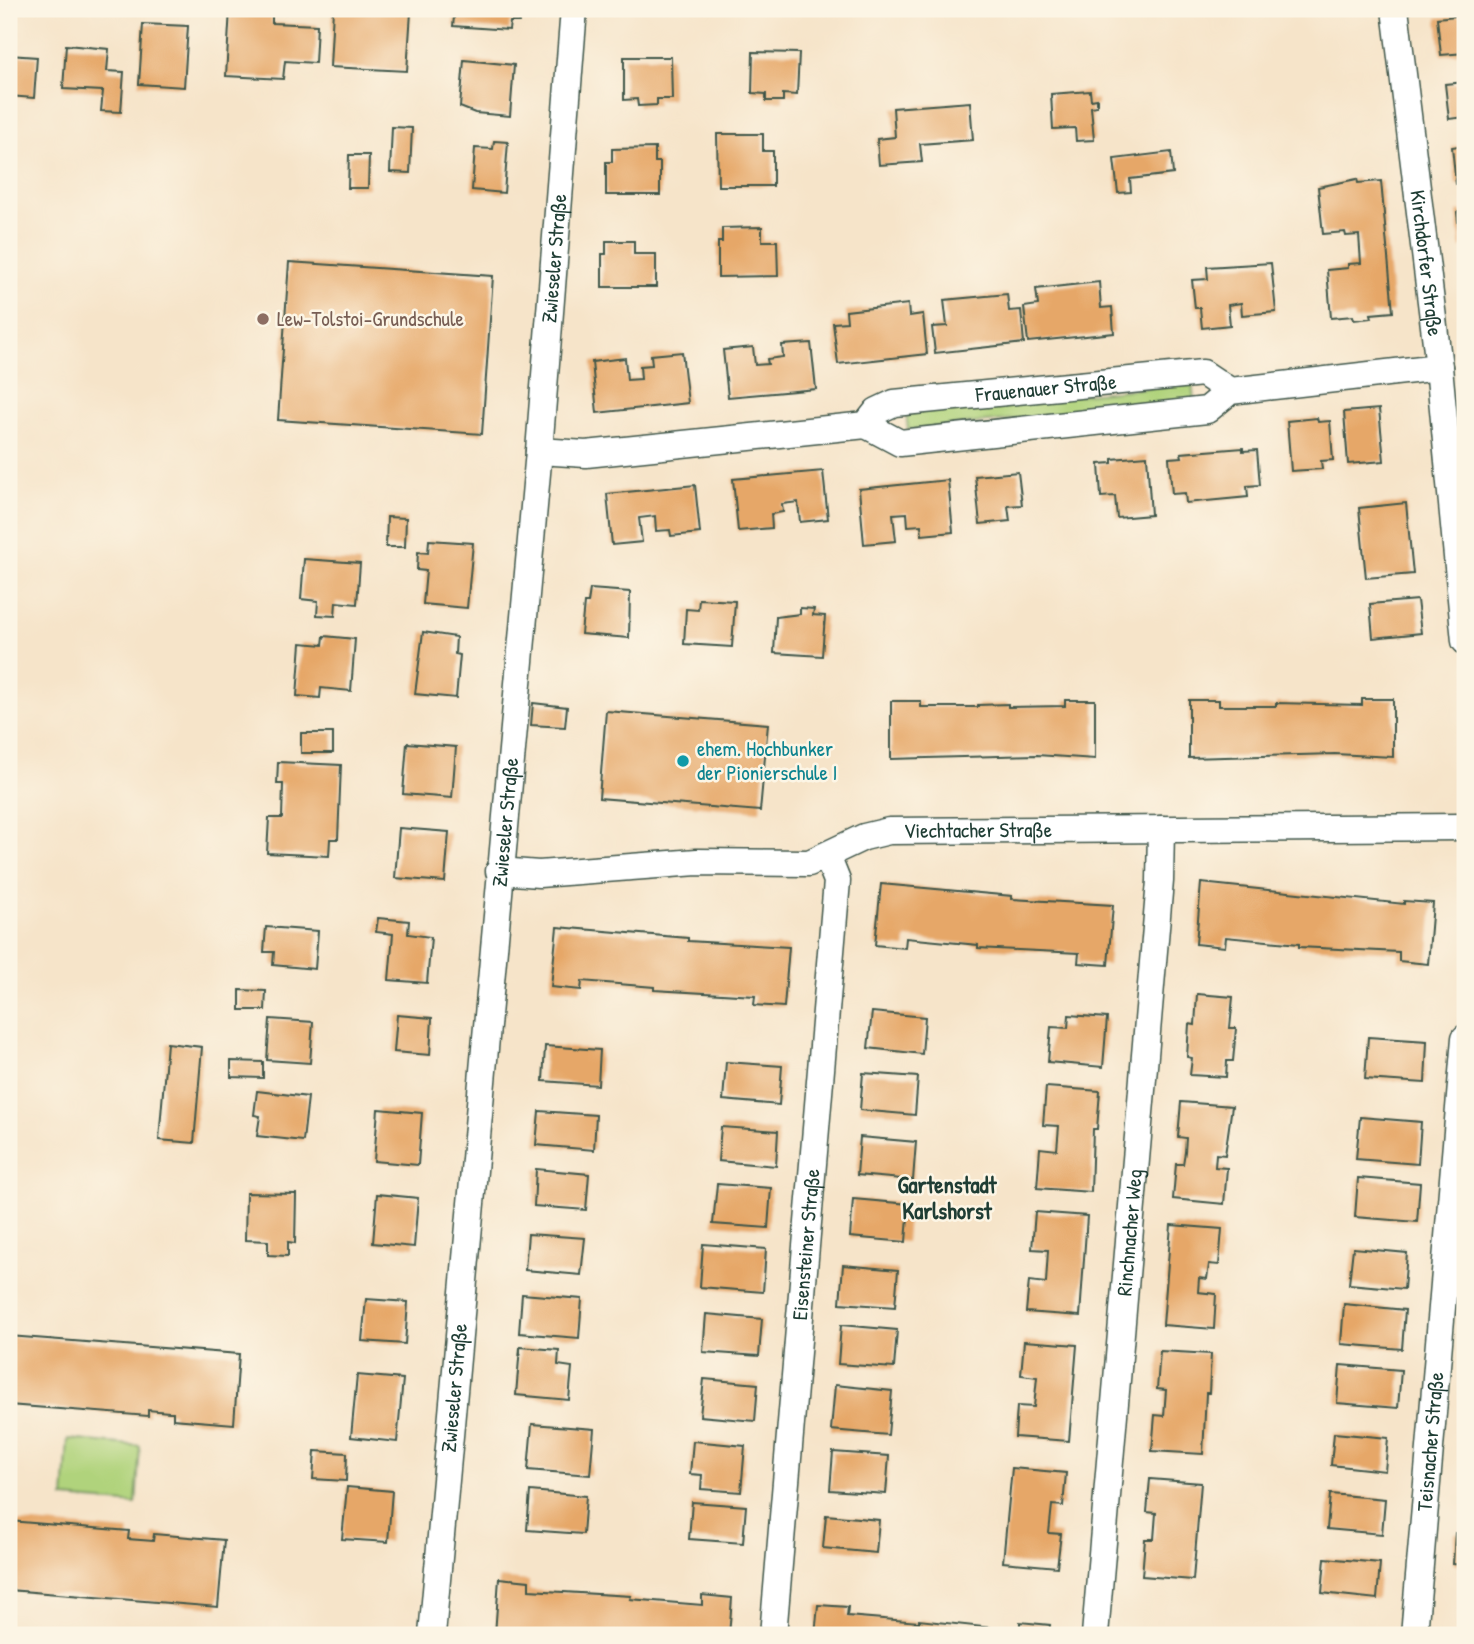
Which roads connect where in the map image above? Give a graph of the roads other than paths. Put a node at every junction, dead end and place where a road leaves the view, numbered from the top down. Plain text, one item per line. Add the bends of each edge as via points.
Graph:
1 (574, 9) edge
2 (1395, 9) edge
3 (1439, 367) junction
4 (1230, 391) junction
5 (866, 425) junction
6 (538, 451) junction
7 (1465, 641) edge
8 (1465, 827) edge
9 (1161, 829) junction
10 (827, 856) junction
11 (499, 871) junction
12 (1465, 1038) edge
13 (432, 1635) edge
14 (773, 1635) edge
15 (1095, 1635) edge
16 (1414, 1635) edge

1 - 6 street, Zwieseler Straße
2 - 3 street, Kirchdorfer Straße
3 - 4 street, Frauenauer Straße
3 - 7 street, Kirchdorfer Straße
4 - 5 street, Frauenauer Straße via 1207,410 900,443
4 - 5 street, Frauenauer Straße via 1203,373 1190,374 894,403 877,411
5 - 6 street via 586,454
6 - 11 street, Zwieseler Straße
8 - 9 street, Viechtacher Straße
9 - 10 street, Viechtacher Straße via 889,831 864,836
9 - 15 street, Rinchnacher Weg
10 - 11 street, Viechtacher Straße via 809,863 697,862 538,874
10 - 14 street, Eisensteiner Straße via 836,892
11 - 13 street, Zwieseler Straße
12 - 16 street, Teisnacher Straße

